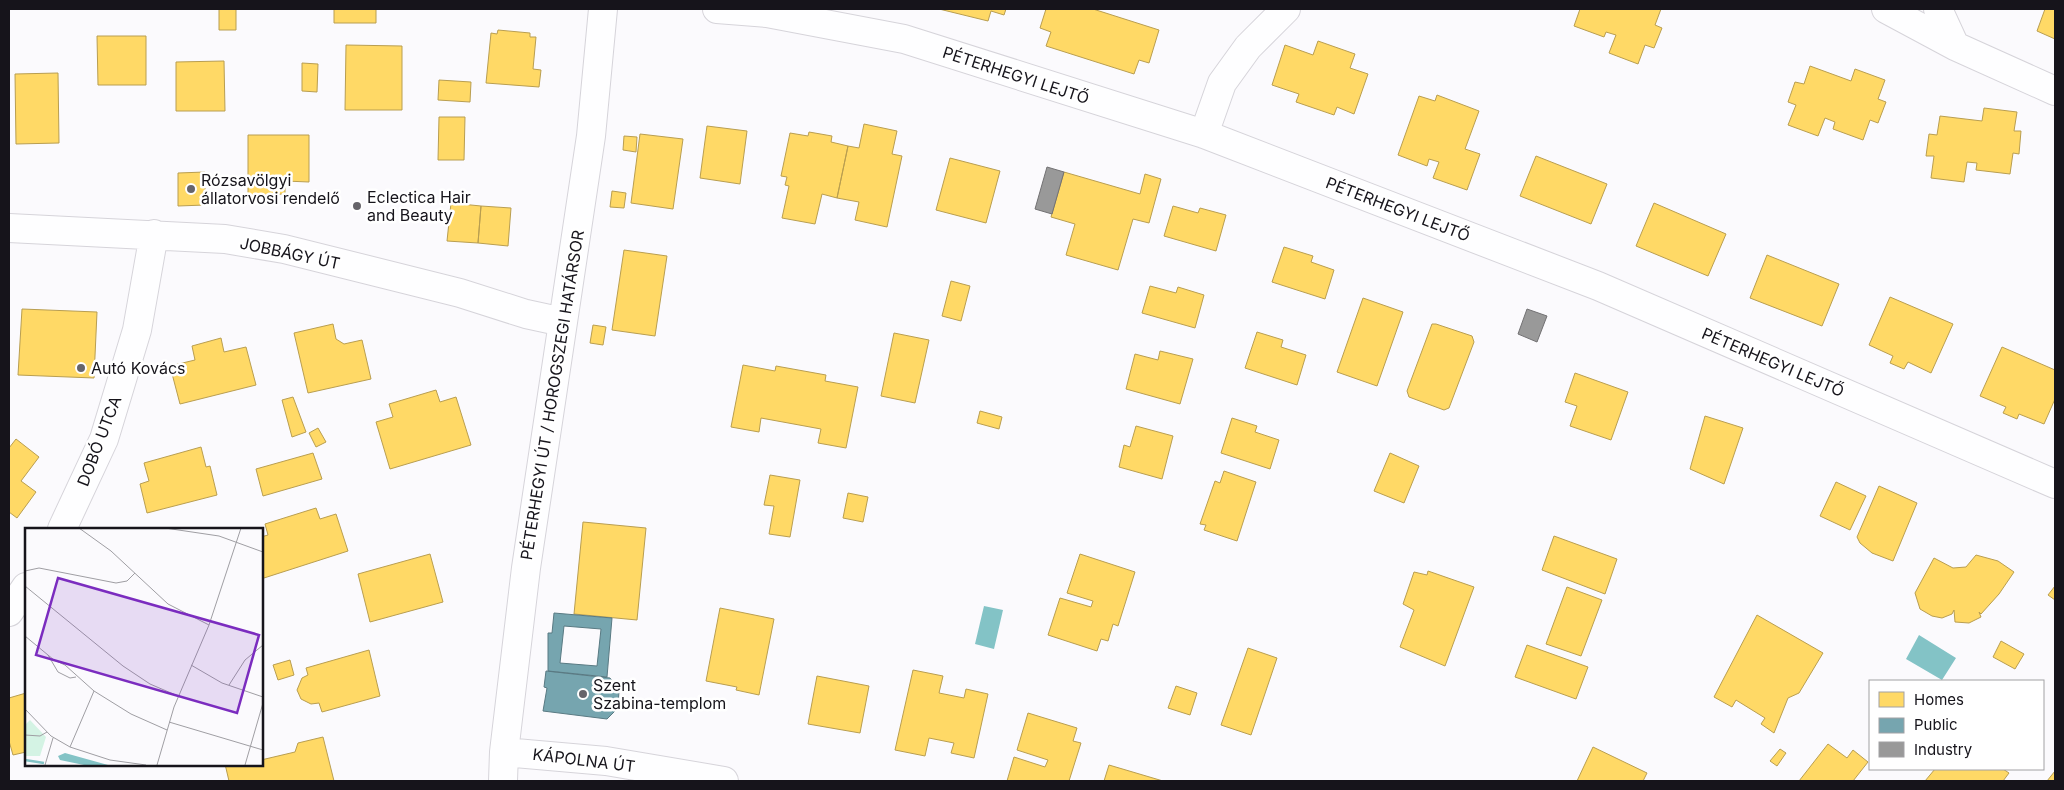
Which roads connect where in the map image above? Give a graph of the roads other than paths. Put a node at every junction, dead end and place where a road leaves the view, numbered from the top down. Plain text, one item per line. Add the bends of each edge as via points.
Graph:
1 (603, 9) edge
2 (717, 9) edge
3 (1286, 9) edge
4 (1886, 9) edge
5 (1938, 9) edge
6 (1955, 46) junction
7 (2055, 92) edge
8 (1204, 134) junction
9 (9, 228) edge
10 (154, 234) junction
11 (564, 322) junction
12 (2055, 484) edge
13 (62, 528) edge
14 (25, 588) edge
15 (9, 612) edge
16 (504, 752) junction
17 (503, 781) edge
18 (724, 781) edge

1 - 11 street, PÉTERHEGYI ÚT / HOROGSZEGI HATÁRSOR via 591,136
2 - 8 street, PÉTERHEGYI LEJTŐ via 767,13 904,39
3 - 8 street via 1248,47 1222,84
4 - 6 street
5 - 6 street
6 - 7 street
8 - 12 street, PÉTERHEGYI LEJTŐ via 1598,286
9 - 10 street, JOBBÁGY ÚT
10 - 11 street, JOBBÁGY ÚT via 224,239 284,249
10 - 13 street, DOBÓ UTCA via 137,330 104,439
11 - 16 street, PÉTERHEGYI ÚT / HOROGSZEGI HATÁRSOR via 526,568
14 - 15 street
16 - 17 street, PÉTERHEGYI ÚT / HOROGSZEGI HATÁRSOR
16 - 18 street, KÁPOLNA ÚT via 606,761

